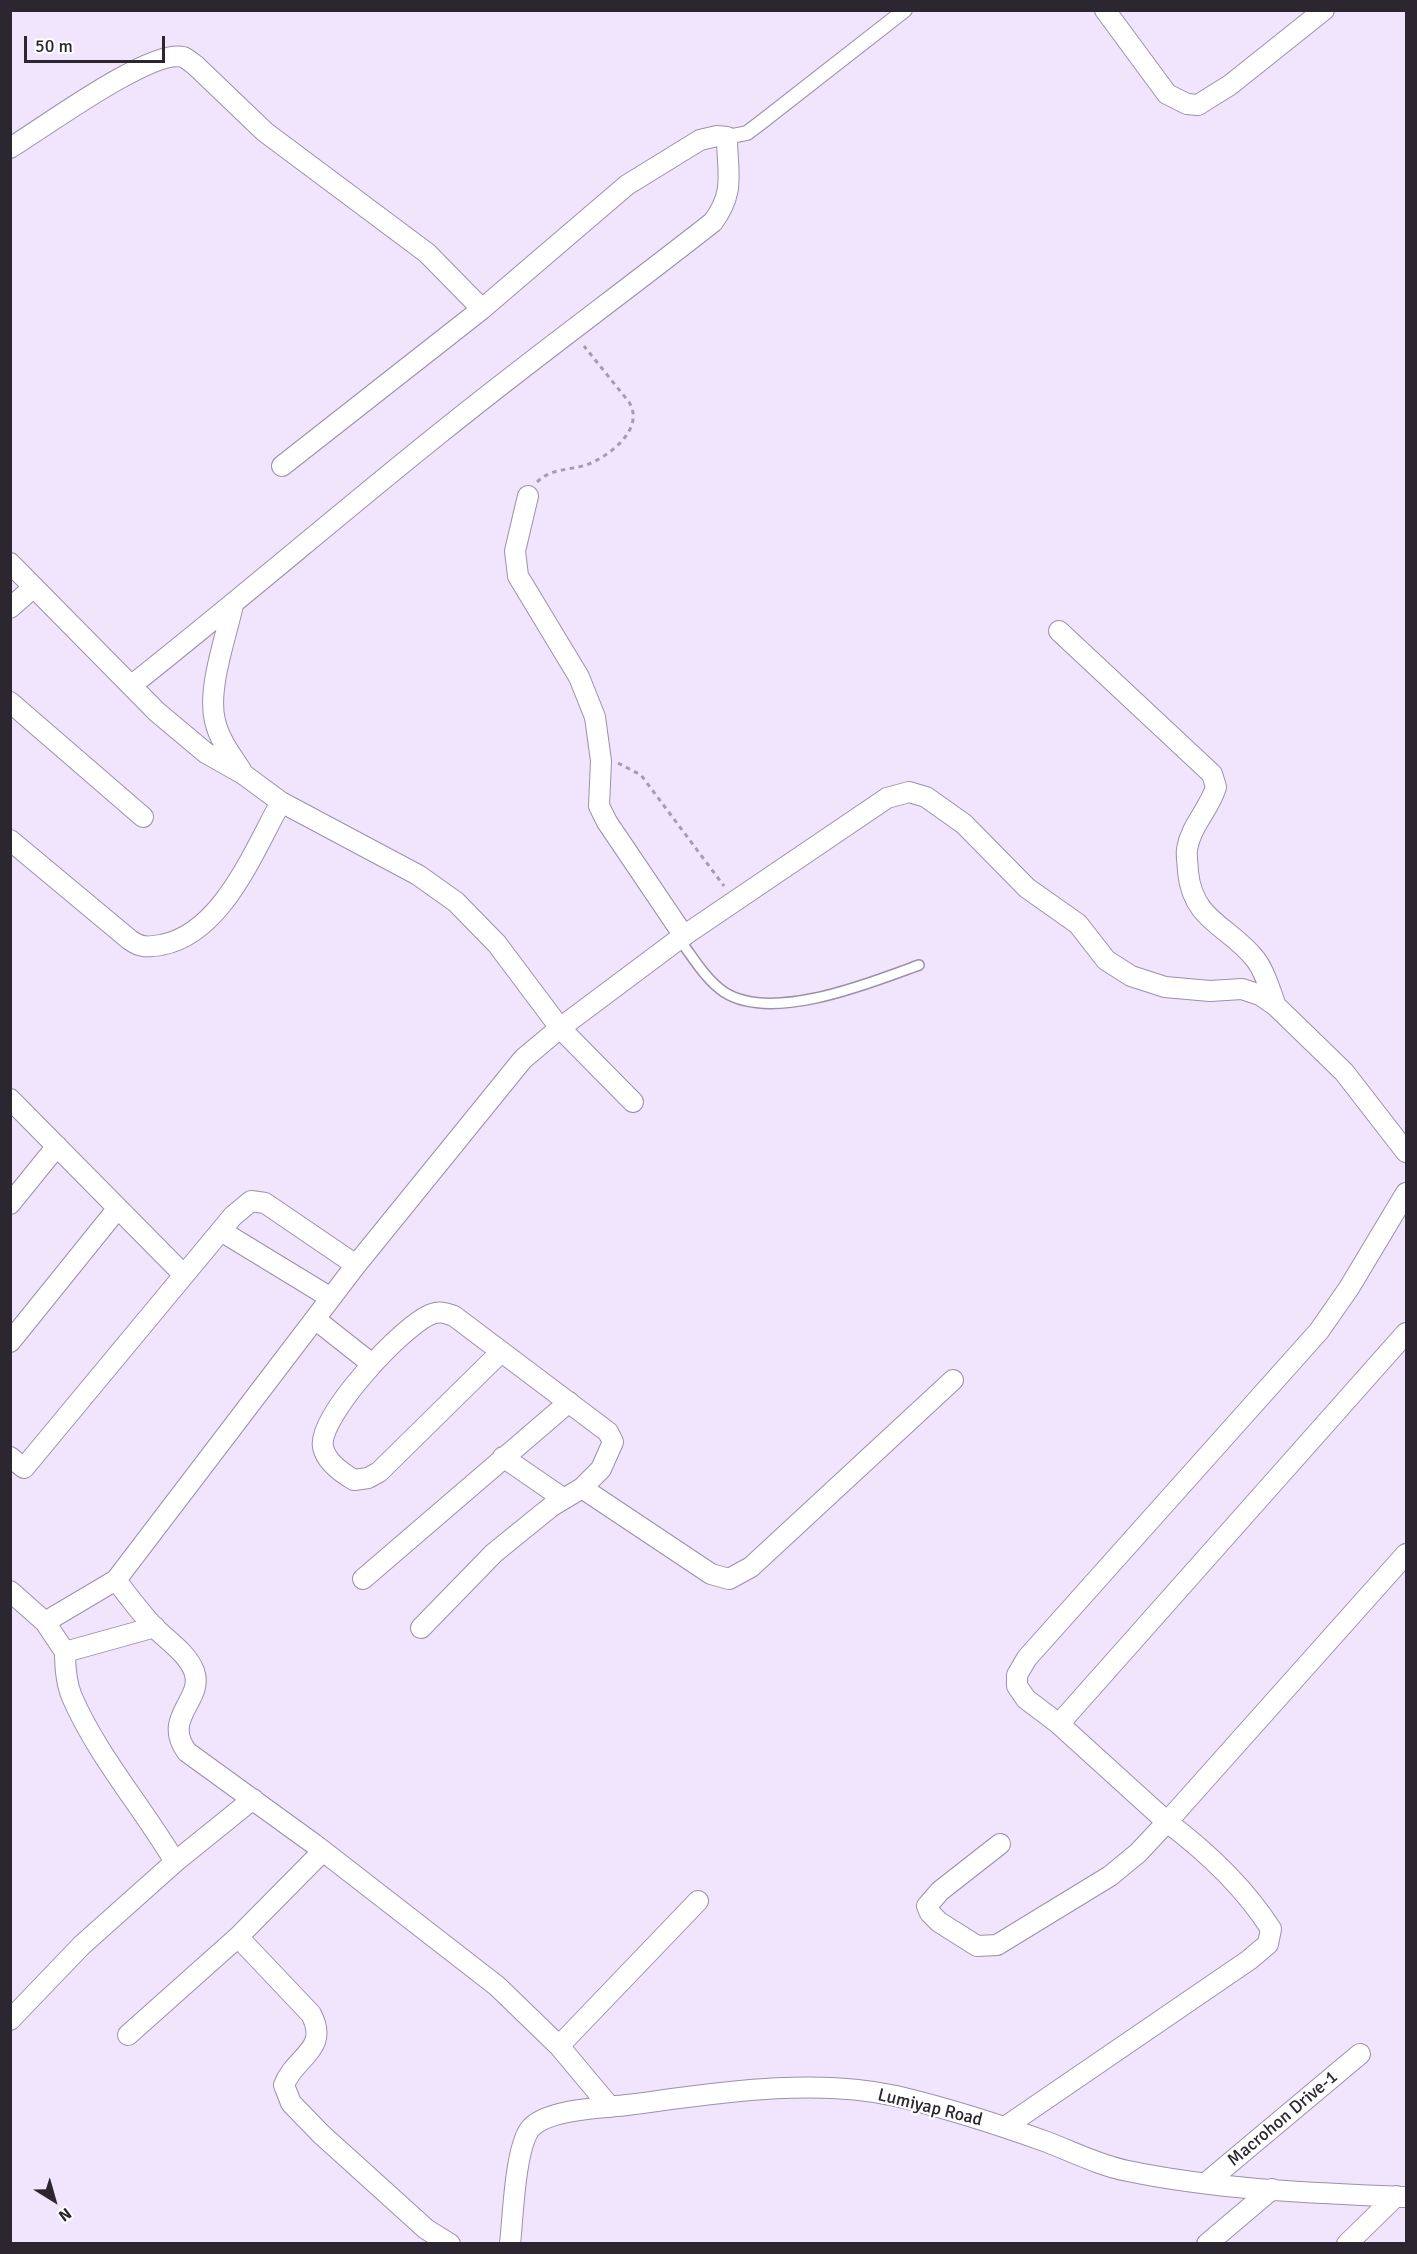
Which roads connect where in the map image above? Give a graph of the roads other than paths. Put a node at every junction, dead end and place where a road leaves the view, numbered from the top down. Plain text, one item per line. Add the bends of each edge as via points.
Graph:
1 (905, 10) edge
2 (1105, 10) edge
3 (1324, 10) edge
4 (727, 137) junction
5 (10, 148) edge
6 (482, 309) junction
7 (282, 466) dead end
8 (528, 496) road end
9 (10, 563) edge
10 (34, 586) junction
11 (233, 605) junction
12 (10, 608) edge
13 (1059, 631) dead end
14 (132, 685) junction
15 (10, 702) edge
16 (243, 774) junction
17 (280, 802) junction
18 (143, 817) dead end
19 (10, 840) edge
20 (682, 937) junction
21 (920, 965) dead end
22 (1276, 1006) junction
23 (560, 1028) junction
24 (10, 1098) edge
25 (633, 1102) dead end
26 (57, 1146) junction
27 (1407, 1152) edge
28 (1407, 1192) edge
29 (10, 1204) edge
30 (118, 1208) junction
31 (221, 1231) junction
32 (356, 1265) junction
33 (184, 1275) junction
34 (331, 1298) junction
35 (315, 1319) junction
36 (1407, 1333) edge
37 (10, 1342) edge
38 (501, 1352) junction
39 (372, 1364) junction
40 (953, 1380) dead end
41 (569, 1402) junction
42 (10, 1457) edge
43 (503, 1457) junction
44 (582, 1488) junction
45 (564, 1499) junction
46 (1407, 1554) edge
47 (116, 1580) junction
48 (363, 1580) dead end
49 (10, 1591) edge
50 (45, 1622) junction
51 (155, 1627) junction
52 (421, 1628) dead end
53 (65, 1652) junction
54 (1059, 1724) junction
55 (254, 1799) junction
56 (1167, 1822) junction
57 (1000, 1844) dead end
58 (323, 1851) junction
59 (175, 1862) junction
60 (698, 1901) dead end
61 (238, 1937) junction
62 (10, 2020) edge
63 (128, 2035) dead end
64 (559, 2046) junction
65 (1360, 2054) dead end
66 (610, 2107) junction
67 (1005, 2127) junction
68 (1206, 2183) junction
69 (1272, 2189) junction
70 (1401, 2197) edge
71 (450, 2244) edge
72 (510, 2244) edge
73 (1207, 2244) edge
74 (1347, 2244) edge

1 - 4 street via 747,133
2 - 3 street via 1167,94 1197,105 1230,85
4 - 6 street via 700,140 627,185
4 - 11 street via 728,197 712,222 303,543
5 - 6 street via 130,72 159,59 182,57 195,64 265,132 427,252
6 - 7 street
8 - 20 street via 515,551 518,576 579,677 595,717 602,761 599,806
9 - 10 street
10 - 12 street
10 - 14 street
11 - 14 street
11 - 16 street via 213,695 214,720
13 - 22 street via 1212,774 1214,795 1192,831 1187,852 1189,879 1196,901 1209,920 1257,962
14 - 16 street via 206,753
15 - 18 street
16 - 17 street
17 - 19 street via 227,897 209,920 171,943 147,947 130,940
17 - 23 street via 418,875 456,903 497,944
20 - 21 lane via 712,983 725,993 747,1000 804,1002
20 - 22 street via 888,798 909,792 926,797 964,824 1027,888 1078,924 1106,960 1124,972 1165,987 1242,989
20 - 23 street
22 - 27 street via 1344,1072
23 - 25 street
23 - 32 street via 523,1059
24 - 26 street
26 - 29 street
26 - 30 street
28 - 54 street via 1319,1331 1027,1658 1017,1676 1017,1686 1026,1699
30 - 33 street
30 - 37 street
31 - 32 street via 245,1205 257,1200
31 - 33 street
31 - 34 street
32 - 34 street
33 - 42 street via 24,1468
34 - 35 street
35 - 39 street
35 - 47 street
36 - 54 street
38 - 39 street via 454,1316 441,1311 429,1315
38 - 39 street via 379,1472 354,1480 331,1462 323,1447 325,1431 347,1394
38 - 41 street
40 - 44 street via 751,1567 729,1579 711,1574
41 - 43 street
41 - 44 street via 604,1428 613,1442 601,1469
43 - 45 street
43 - 48 street
44 - 45 street
45 - 52 street via 494,1553
46 - 56 street
47 - 50 street
47 - 51 street
49 - 50 street
50 - 53 street
51 - 53 street
51 - 55 street via 186,1659 196,1681 182,1712 180,1743 202,1765
53 - 59 street via 72,1696
54 - 56 street
55 - 58 street
55 - 59 street
56 - 57 street via 1110,1876 1008,1940 988,1948 977,1946 939,1922 927,1906 940,1890
56 - 67 street via 1219,1866 1257,1907 1271,1929 1268,1944
58 - 61 street
58 - 64 street via 497,1986
59 - 62 street via 82,1945
60 - 64 street
61 - 63 street
61 - 71 street via 311,2014 316,2025 314,2048 288,2074 284,2085 291,2103 426,2229
64 - 66 street
65 - 68 street, Macrohon Drive-1
66 - 67 street, Lumiyap Road via 758,2090 823,2088 893,2096
66 - 72 street, Lumiyap Road via 553,2115 531,2129 518,2169
67 - 68 street, Lumiyap Road via 1126,2171
68 - 69 street, Lumiyap Road
69 - 70 street, Lumiyap Road
69 - 73 street
70 - 74 street

